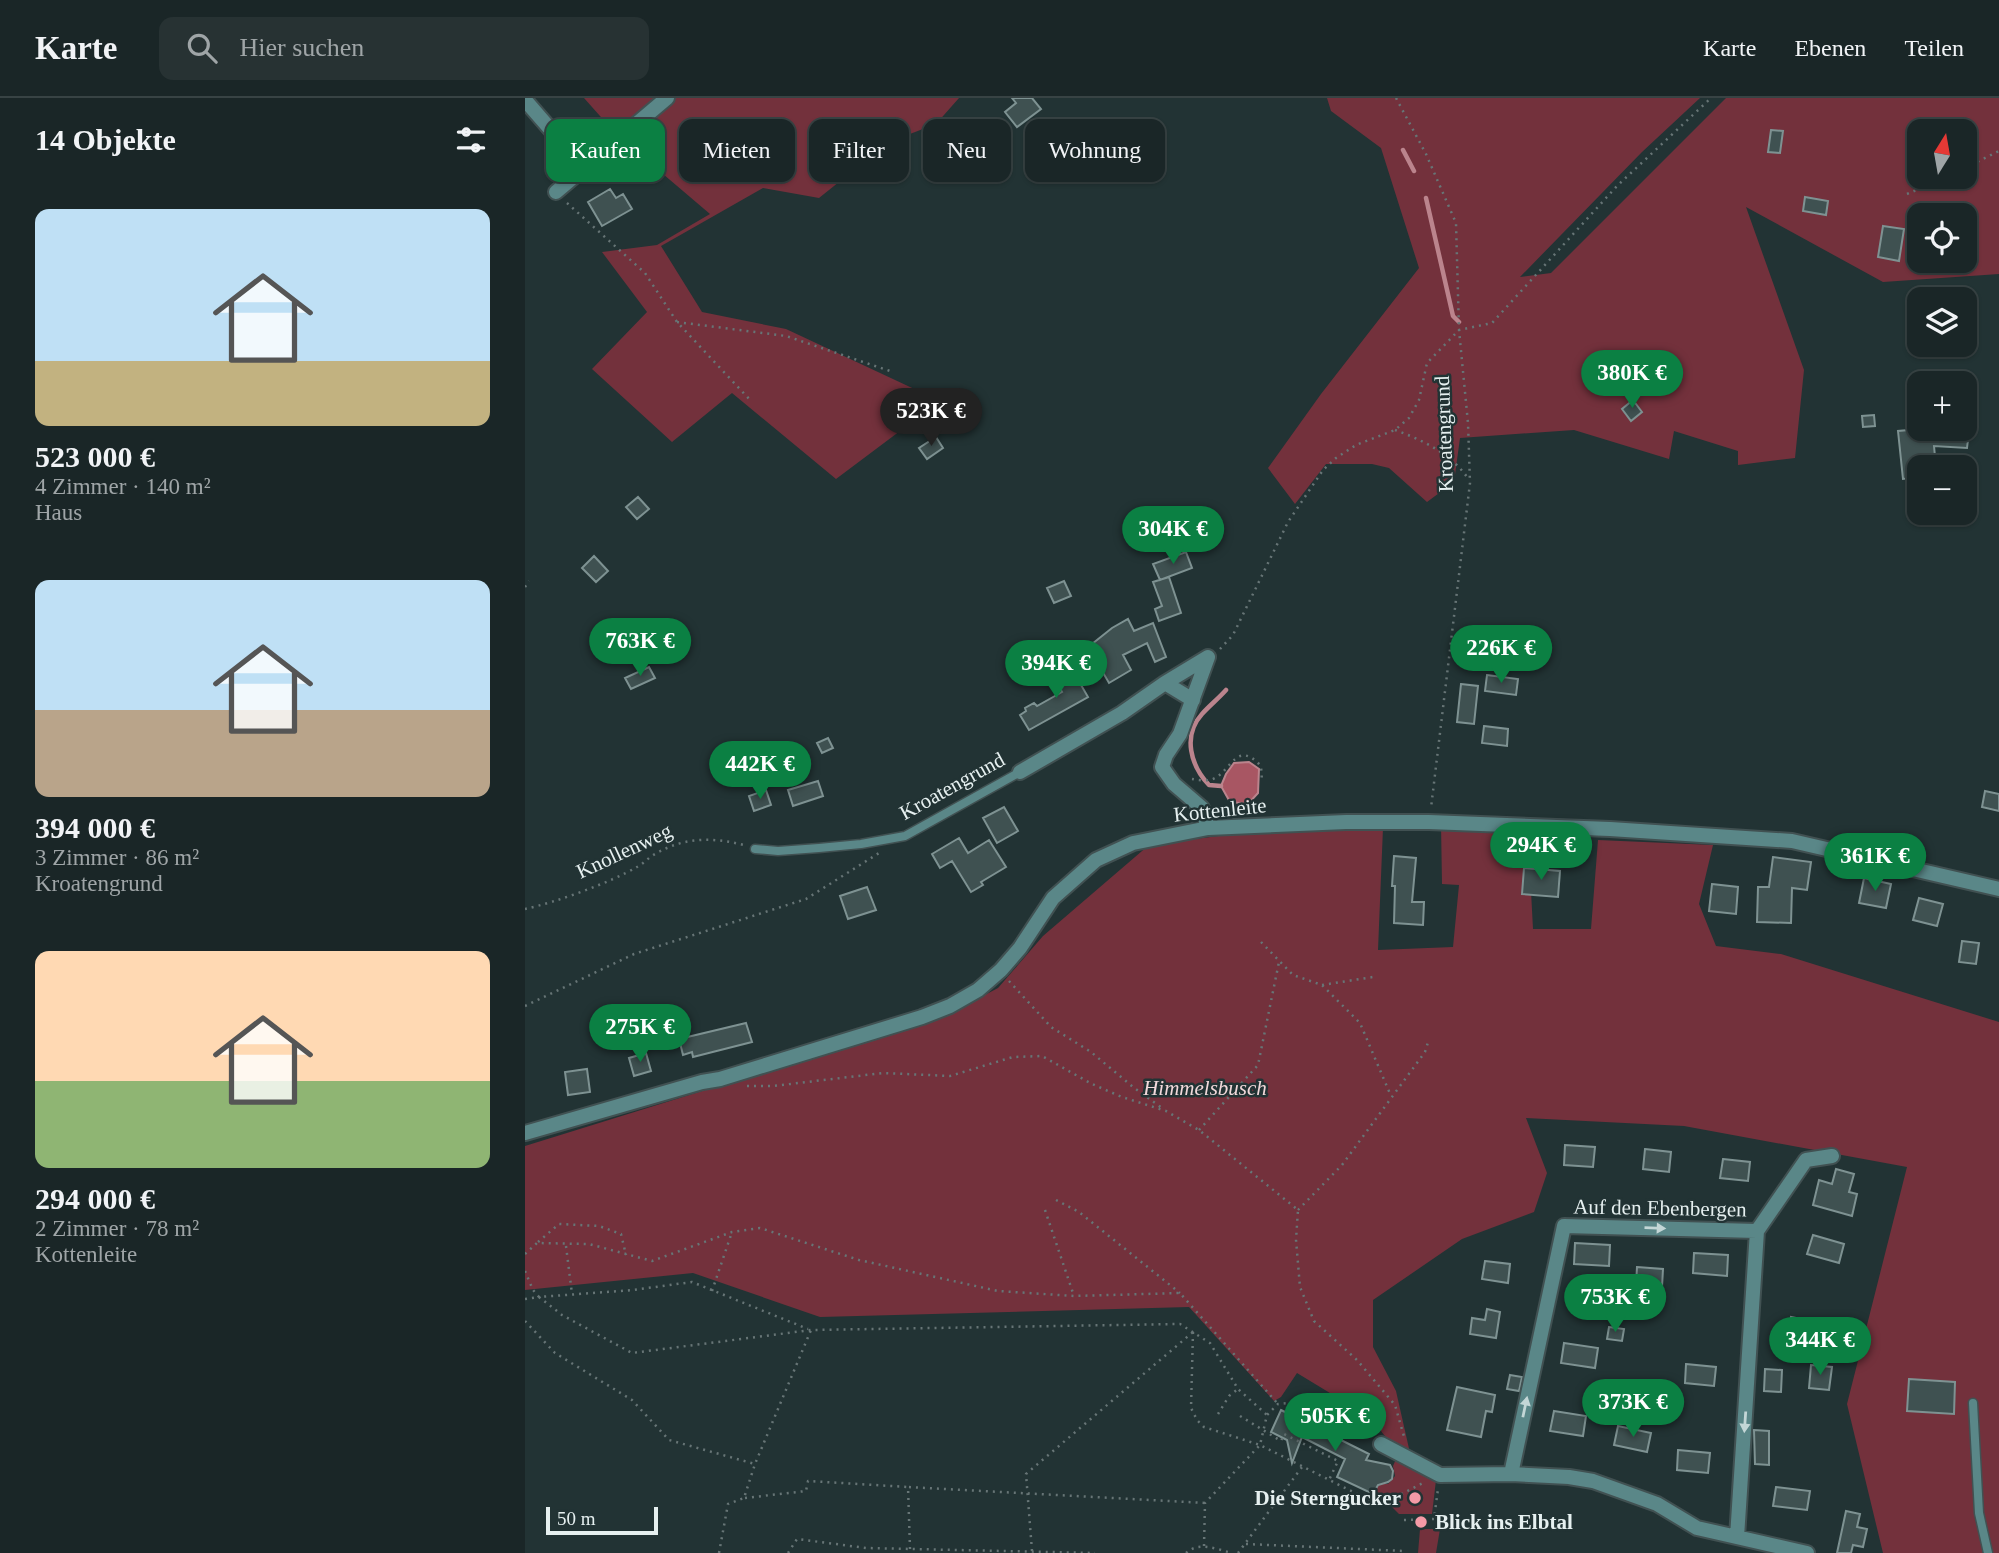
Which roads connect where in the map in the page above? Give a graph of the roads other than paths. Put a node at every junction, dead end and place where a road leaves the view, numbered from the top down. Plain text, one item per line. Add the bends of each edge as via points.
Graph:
1 (667, 98) edge
2 (525, 100) edge
3 (642, 119) edge
4 (546, 124) edge
5 (568, 182) edge
6 (556, 192) road end
7 (1165, 683) junction
8 (1193, 699) junction
9 (1020, 772) joint
10 (1208, 828) junction
11 (755, 849) road end
12 (1999, 890) edge
13 (525, 1133) edge
14 (1832, 1156) dead end
15 (1757, 1231) junction
16 (1973, 1403) dead end
17 (1381, 1444) dead end
18 (1511, 1474) junction
19 (1737, 1537) junction
20 (1807, 1553) edge
21 (1988, 1553) edge

1 - 3 street
2 - 4 street
5 - 6 street
7 - 8 street
7 - 8 street, Kroatengrund via 1208,657
7 - 9 street, Kroatengrund
8 - 10 street via 1162,767 1202,808
9 - 11 lane, Kroatengrund via 905,836 819,848
10 - 12 street, Kottenleite via 1429,822 1792,841
10 - 13 street, Kottenleite via 1133,843 1096,860 1053,898 1001,970 950,1006 720,1079
14 - 15 street, Auf den Ebenbergen via 1806,1160
18 -> 15 street, Auf den Ebenbergen via 1564,1226
15 -> 19 street, Auf den Ebenbergen
16 - 21 lane via 1979,1513
17 - 18 street via 1440,1475
18 - 19 street via 1593,1481 1657,1504 1697,1528
19 - 20 street

